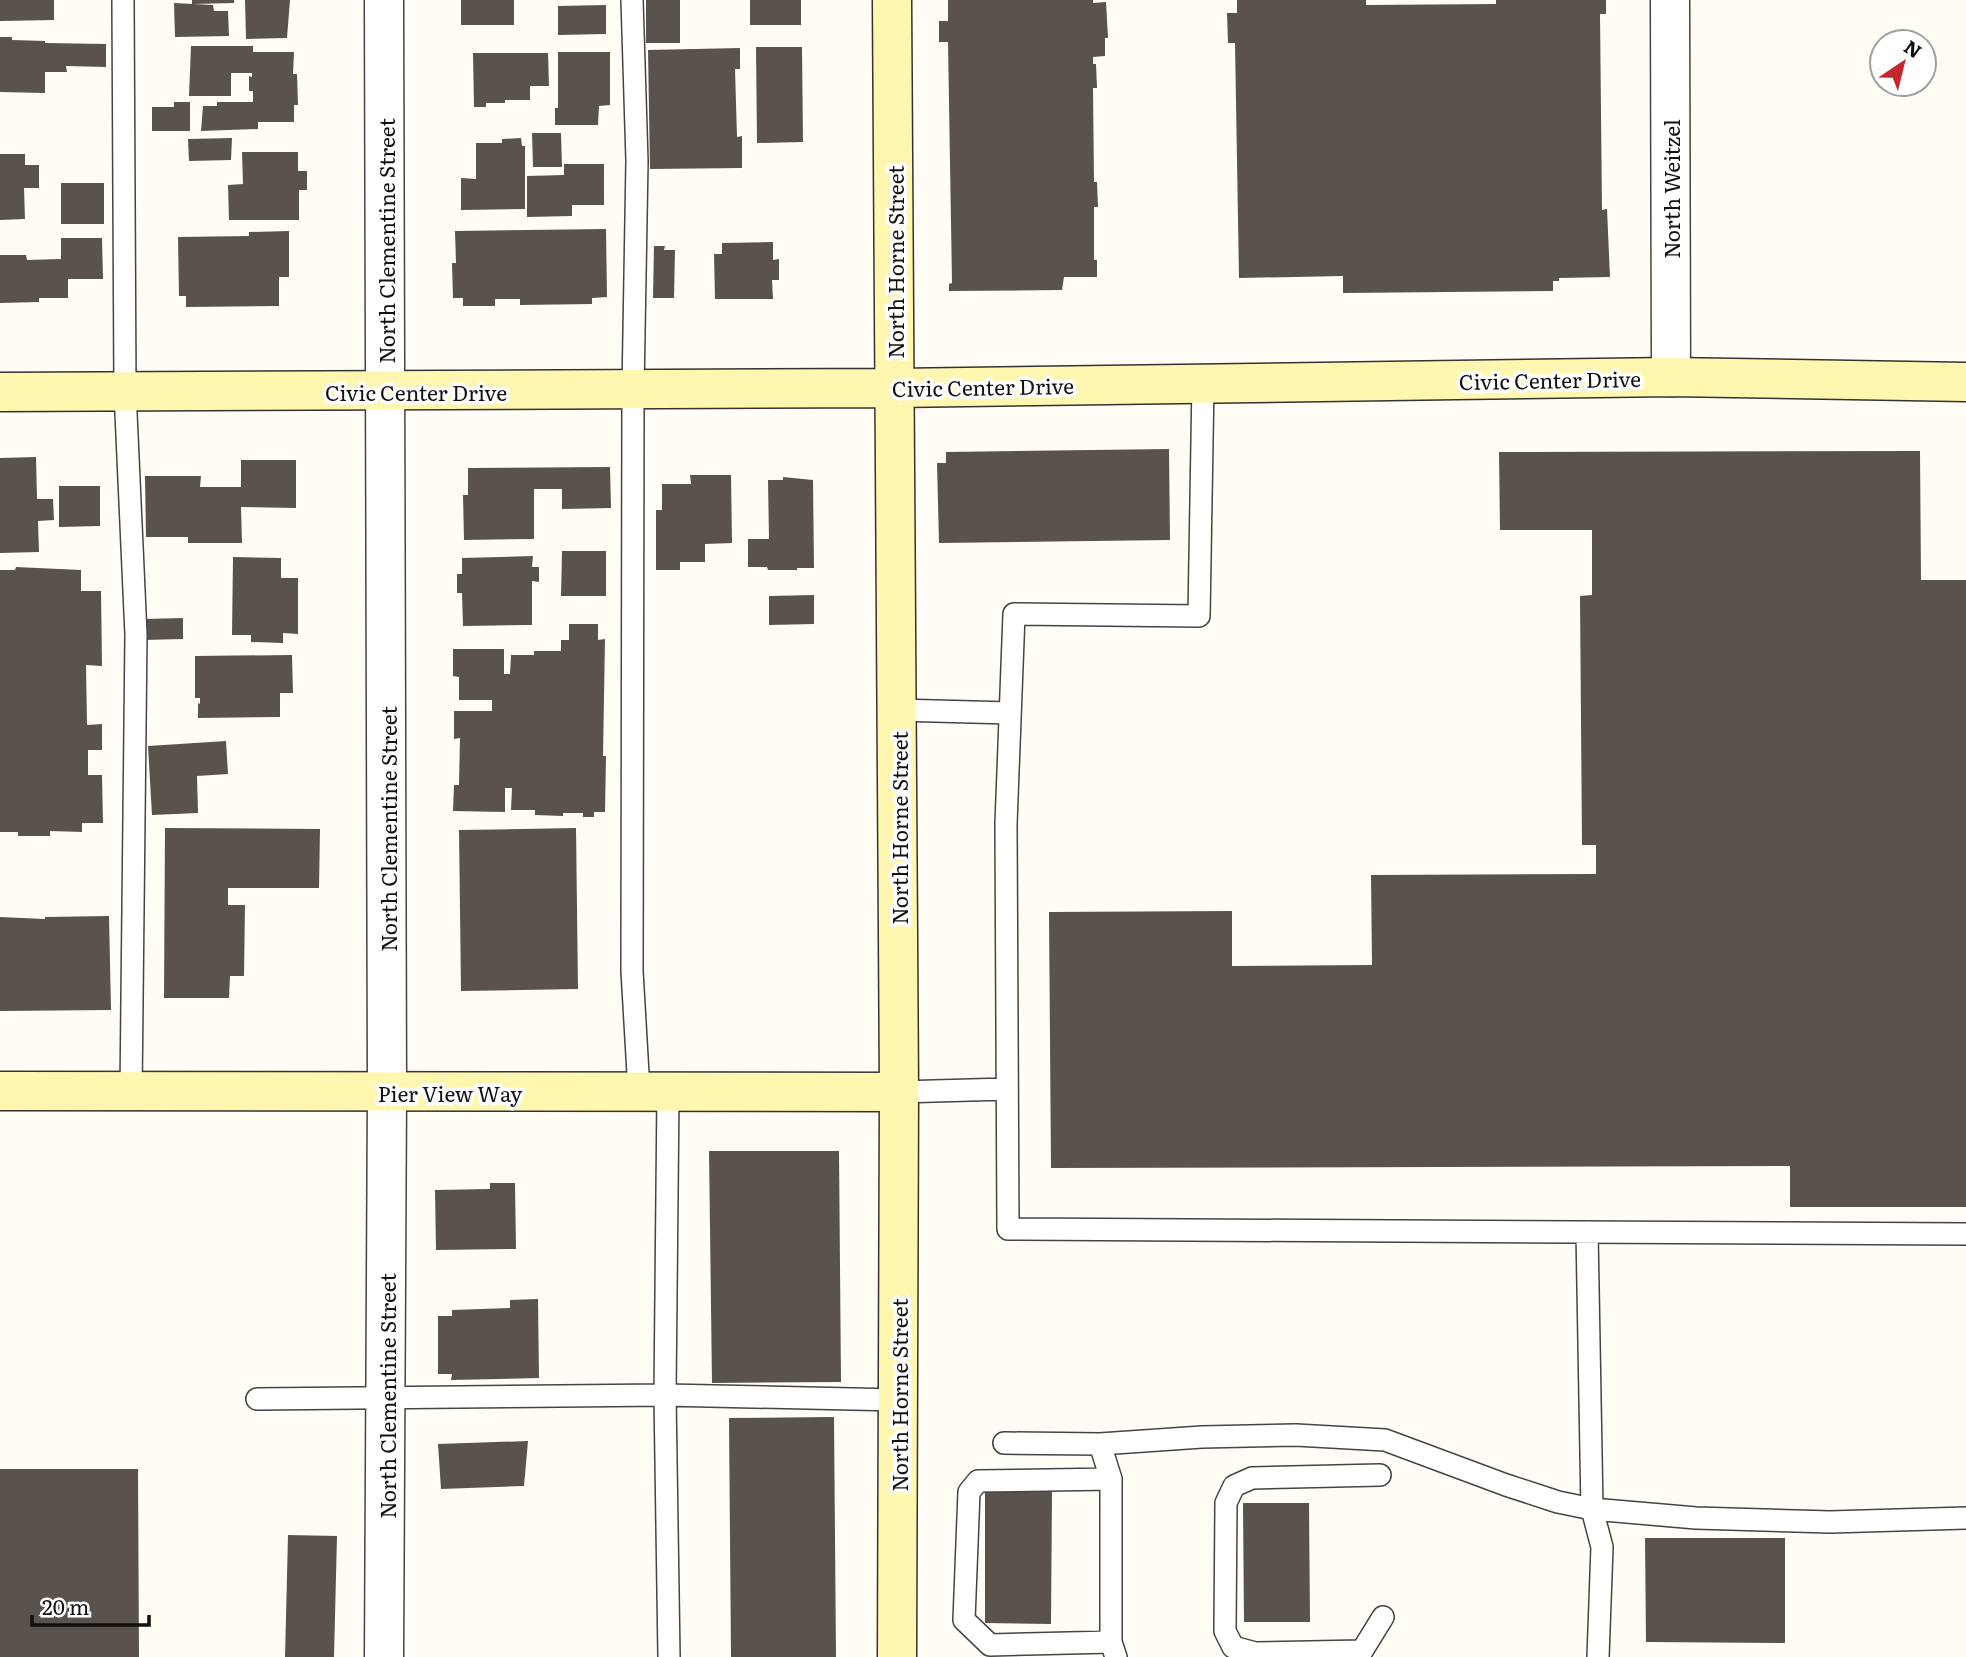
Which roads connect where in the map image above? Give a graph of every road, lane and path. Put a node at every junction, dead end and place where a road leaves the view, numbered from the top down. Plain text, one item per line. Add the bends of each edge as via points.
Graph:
1 (123, 0) edge
2 (384, 0) edge
3 (632, 0) edge
4 (892, 0) edge
5 (1670, 0) edge
6 (1671, 377) junction
7 (1966, 382) edge
8 (1203, 383) junction
9 (895, 388) junction
10 (633, 390) junction
11 (125, 391) junction
12 (386, 391) junction
13 (0, 392) edge
14 (897, 709) junction
15 (1010, 713) junction
16 (1006, 1089) junction
17 (0, 1091) edge
18 (653, 1091) junction
19 (131, 1092) junction
20 (387, 1092) junction
21 (899, 1092) junction
22 (1587, 1232) junction
23 (1966, 1234) edge
24 (665, 1395) junction
25 (387, 1397) junction
26 (257, 1399) dead end
27 (898, 1400) junction
28 (1004, 1443) dead end
29 (1100, 1444) junction
30 (1380, 1475) dead end
31 (1111, 1479) junction
32 (1592, 1509) junction
33 (1966, 1518) edge
34 (1383, 1617) dead end
35 (1114, 1650) edge
36 (384, 1657) edge
37 (668, 1657) edge
38 (897, 1657) edge
39 (1598, 1657) edge

1 - 11 lane
2 - 12 street, North Clementine Street
3 - 10 lane via 636,161
4 - 9 street, North Horne Street
5 - 6 street, North Weitzel
6 - 7 street, Civic Center Drive
6 - 8 street, Civic Center Drive
8 - 9 street, Civic Center Drive
8 - 15 lane via 1199,616 1014,614
9 - 10 street, Civic Center Drive
9 - 14 street, North Horne Street
10 - 12 street, Civic Center Drive
10 - 18 lane via 632,971
11 - 12 street, Civic Center Drive
11 - 13 street, Civic Center Drive
11 - 19 lane via 136,635
12 - 20 street, North Clementine Street
14 - 15 lane
14 - 21 street, North Horne Street
15 - 16 lane
16 - 21 lane
16 - 22 lane via 1008,1229
17 - 19 street, Pier View Way
18 - 20 street, Pier View Way
18 - 21 street, Pier View Way
18 - 24 lane
19 - 20 street, Pier View Way
20 - 25 street, North Clementine Street
21 - 27 street, North Horne Street
22 - 23 lane
22 - 32 lane
24 - 25 lane
24 - 27 lane
24 - 37 lane
25 - 26 lane
25 - 36 street, North Clementine Street
27 - 38 street, North Horne Street
28 - 29 lane
29 - 31 lane
29 - 32 lane via 1296,1435 1385,1440 1519,1489
30 - 34 lane via 1252,1478 1234,1486 1226,1503 1225,1631 1233,1647 1255,1653 1362,1651
31 - 35 lane
31 - 35 lane via 978,1481 969,1492 964,1620 990,1645
32 - 33 lane via 1696,1518 1851,1522
32 - 39 lane via 1602,1547

